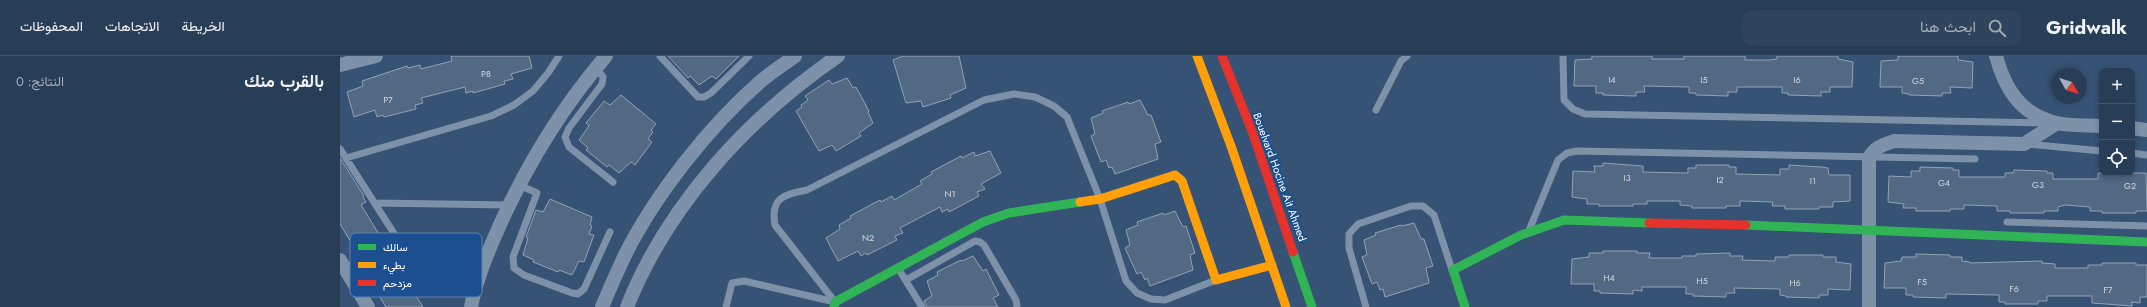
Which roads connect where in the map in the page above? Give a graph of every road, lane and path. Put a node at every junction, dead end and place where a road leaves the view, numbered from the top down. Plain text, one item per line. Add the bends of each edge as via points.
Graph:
1 (376, 56) edge
2 (559, 56) edge
3 (606, 56) edge
4 (660, 56) edge
5 (749, 56) edge
6 (795, 56) edge
7 (838, 56) edge
8 (1197, 56) edge
9 (1222, 56) edge
10 (1407, 56) edge
11 (1563, 56) edge
12 (1996, 56) edge
13 (340, 65) edge
14 (596, 68) junction
15 (1376, 110) dead end
16 (2057, 123) junction
17 (2099, 126) edge
18 (2135, 128) edge
19 (2147, 130) edge
20 (2024, 144) junction
21 (340, 148) edge
22 (2099, 151) edge
23 (2135, 153) edge
24 (2147, 155) edge
25 (346, 158) junction
26 (1869, 158) junction
27 (1975, 159) dead end
28 (613, 182) dead end
29 (519, 185) junction
30 (1100, 199) junction
31 (375, 203) junction
32 (509, 205) junction
33 (2007, 222) dead end
34 (2147, 226) edge
35 (1868, 229) junction
36 (1529, 231) junction
37 (610, 232) dead end
38 (394, 233) edge
39 (2147, 242) edge
40 (340, 260) edge
41 (1272, 265) junction
42 (898, 267) junction
43 (482, 270) edge
44 (1452, 270) junction
45 (350, 277) edge
46 (906, 280) junction
47 (1216, 280) junction
48 (362, 297) edge
49 (474, 297) edge
50 (835, 305) edge
51 (368, 307) edge
52 (471, 307) edge
53 (602, 307) edge
54 (627, 307) edge
55 (726, 307) edge
56 (922, 307) edge
57 (1017, 307) edge
58 (1286, 307) edge
59 (1312, 307) edge
60 (1366, 307) edge
61 (1465, 307) edge
62 (1869, 307) edge

1 - 13 street
2 - 25 lane via 533,91 514,105 491,116
3 - 14 street
4 - 5 lane via 698,97 704,98
6 - 53 street via 734,106 700,145 660,198 629,248
7 - 54 street via 804,79 750,126 708,174 671,223 639,276
8 - 41 street
9 - 59 street, Bouelvard Hocine Ait Ahmed via 1252,130
10 - 15 lane via 1401,60
11 - 16 lane via 1564,100 1573,109 1585,114
12 - 16 street via 2002,80 2020,104 2037,116
14 - 28 lane via 603,77 602,84 565,137 569,147
14 - 29 street via 555,123
16 - 17 street
16 - 20 street
18 - 19 street
20 - 22 lane
20 - 26 street via 1894,142 1880,146
21 - 25 lane
23 - 24 lane
25 - 31 lane
26 - 27 lane
26 - 35 street
26 - 36 lane via 1577,151 1567,153 1558,160
29 - 32 street
29 - 37 lane via 537,193 513,257 514,268 524,275 578,294 584,289
30 - 42 street via 1009,213 983,222
30 - 47 lane via 1126,281 1137,293 1151,299 1165,300
30 - 47 street via 1175,175 1182,181
30 - 50 lane via 1068,117 1054,106 1035,97 1014,94 984,100 807,190 780,199 773,212 775,225
31 - 32 lane
31 - 38 lane
32 - 43 street
33 - 34 lane
35 - 36 street via 1564,220
35 - 39 street
35 - 62 street
36 - 44 street
40 - 45 street
41 - 47 street
41 - 58 street
42 - 46 lane
42 - 50 street
44 - 60 lane via 1434,215 1423,206 1411,206 1358,224 1349,234 1349,248
44 - 61 street
46 - 56 lane
46 - 57 lane via 975,241 980,242 1016,300
48 - 51 street
49 - 52 street
50 - 55 lane via 744,281 732,284

